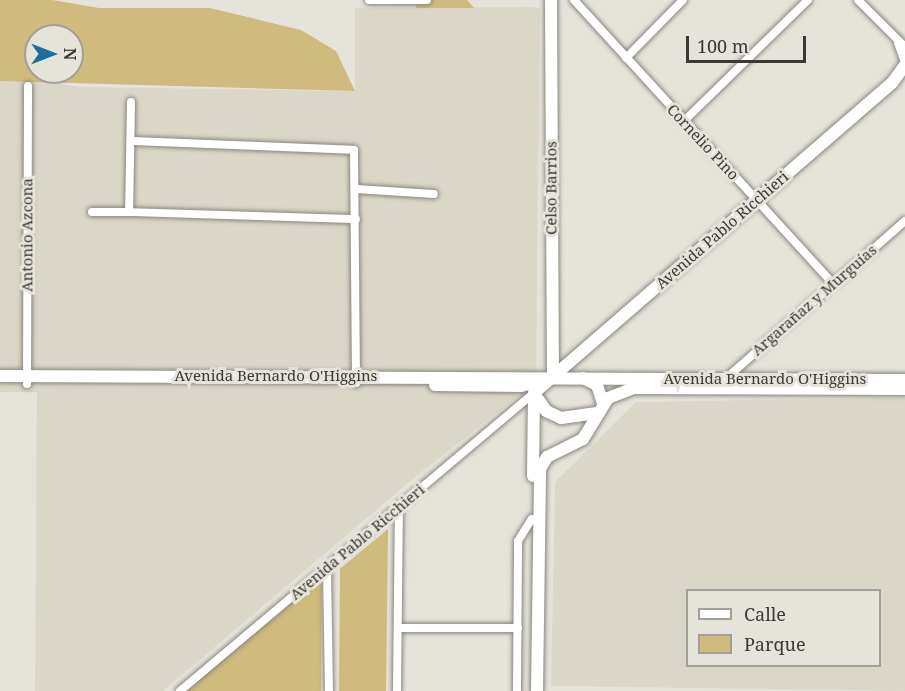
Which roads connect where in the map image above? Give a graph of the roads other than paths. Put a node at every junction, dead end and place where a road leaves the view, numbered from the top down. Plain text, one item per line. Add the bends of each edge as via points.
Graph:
1 (369, 0) edge
2 (427, 0) edge
3 (551, 0) edge
4 (574, 0) edge
5 (683, 0) edge
6 (808, 0) edge
7 (858, 0) edge
8 (901, 45) edge
9 (626, 58) junction
10 (905, 64) edge
11 (905, 79) edge
12 (892, 83) junction
13 (28, 86) dead end
14 (131, 102) dead end
15 (684, 121) junction
16 (131, 141) junction
17 (356, 189) junction
18 (434, 194) dead end
19 (757, 201) junction
20 (92, 212) dead end
21 (129, 212) junction
22 (356, 219) junction
23 (905, 221) edge
24 (833, 284) junction
25 (0, 376) edge
26 (576, 376) junction
27 (553, 377) junction
28 (27, 380) junction
29 (356, 380) junction
30 (704, 380) junction
31 (724, 380) junction
32 (905, 380) edge
33 (0, 384) edge
34 (521, 387) junction
35 (679, 389) junction
36 (905, 389) edge
37 (534, 393) junction
38 (600, 408) junction
39 (534, 431) junction
40 (555, 452) junction
41 (399, 505) junction
42 (532, 519) junction
43 (327, 567) junction
44 (398, 628) junction
45 (518, 628) junction
46 (180, 691) edge
47 (329, 691) edge
48 (397, 691) edge
49 (517, 691) edge
50 (530, 691) edge
51 (537, 691) edge

1 - 2 street
3 - 27 main road, Celso Barrios
4 - 9 street, Cornelio Pino
5 - 9 street
6 - 15 street
7 - 8 street
8 - 10 street
9 - 15 street, Cornelio Pino
10 - 12 main road, Avenida Pablo Ricchieri
11 - 12 main road, Avenida Pablo Ricchieri
12 - 19 main road, Avenida Pablo Ricchieri
13 - 28 street, Antonio Azcona
14 - 16 street
15 - 19 street, Cornelio Pino
16 - 17 street via 349,148 356,154
16 - 21 street
17 - 18 street
17 - 22 street
19 - 24 street, Cornelio Pino
19 - 27 main road, Avenida Pablo Ricchieri
20 - 21 street
21 - 22 street
22 - 29 street
23 - 24 street, Argarañaz y Murguías
24 - 31 street, Argarañaz y Murguías
25 - 28 main road, Avenida Bernardo O'Higgins
26 - 27 main road, Avenida Bernardo O'Higgins
26 - 30 main road, Avenida Bernardo O'Higgins
26 - 38 main road via 597,385
27 - 29 main road, Avenida Bernardo O'Higgins
27 - 34 main road, Avenida Bernardo O'Higgins
27 - 37 main road, Avenida Pablo Ricchieri
28 - 29 main road, Avenida Bernardo O'Higgins
28 - 33 main road, Avenida Bernardo O'Higgins
29 - 34 main road, Avenida Bernardo O'Higgins
30 - 31 main road, Avenida Bernardo O'Higgins
30 - 35 main road
31 - 32 main road, Avenida Bernardo O'Higgins
34 - 37 main road, Avenida Bernardo O'Higgins
35 - 36 main road, Avenida Bernardo O'Higgins
35 - 38 main road, Avenida Bernardo O'Higgins via 627,388
37 - 38 main road via 546,411 561,418
37 - 39 main road
37 - 41 street, Avenida Pablo Ricchieri
38 - 40 main road via 580,442
39 - 40 main road via 541,446
39 - 42 main road
40 - 51 main road via 540,470
41 - 43 street, Avenida Pablo Ricchieri
41 - 44 street
42 - 45 street via 518,541
42 - 50 main road
43 - 46 street, Avenida Pablo Ricchieri
43 - 47 street
44 - 45 street
44 - 48 street
45 - 49 street

